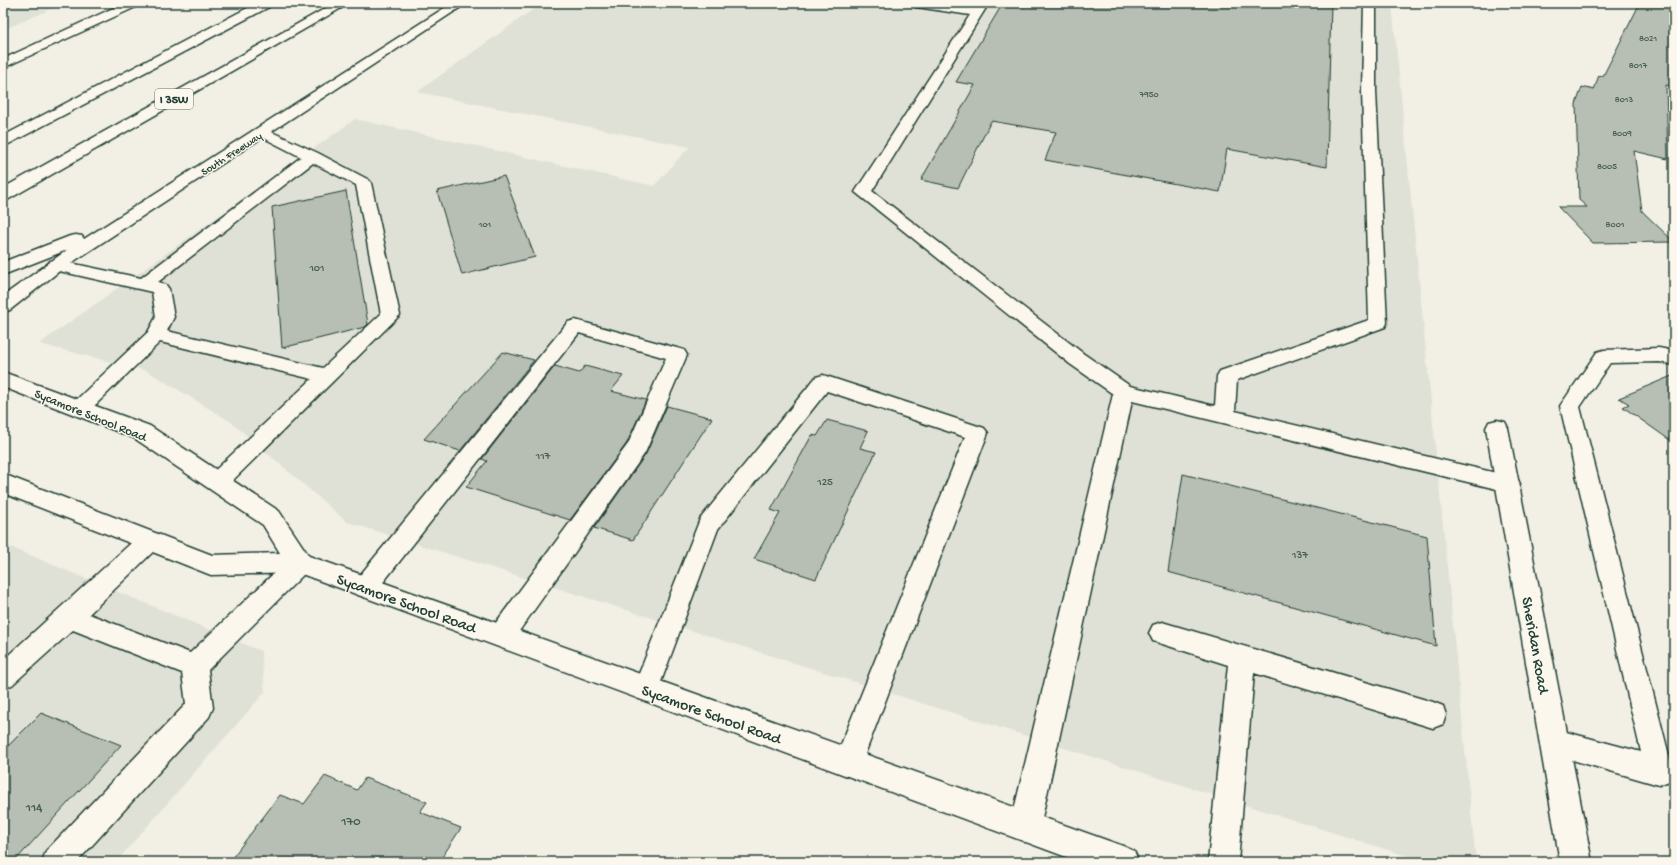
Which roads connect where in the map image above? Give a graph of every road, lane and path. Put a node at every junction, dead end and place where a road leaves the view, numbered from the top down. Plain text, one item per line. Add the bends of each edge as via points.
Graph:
1 (134, 3) edge
2 (267, 3) edge
3 (344, 3) edge
4 (461, 3) edge
5 (916, 3) edge
6 (1370, 3) edge
7 (980, 8) edge
8 (3, 64) edge
9 (263, 132) junction
10 (3, 142) edge
11 (313, 156) junction
12 (3, 195) edge
13 (126, 220) junction
14 (56, 265) junction
15 (3, 269) edge
16 (144, 284) junction
17 (3, 306) edge
18 (156, 335) junction
19 (1674, 358) edge
20 (327, 376) junction
21 (3, 379) edge
22 (1124, 392) junction
23 (80, 408) junction
24 (1224, 417) junction
25 (1497, 428) dead end
26 (217, 482) junction
27 (3, 483) edge
28 (1509, 484) junction
29 (149, 542) junction
30 (300, 563) junction
31 (365, 587) junction
32 (69, 617) junction
33 (1162, 633) dead end
34 (501, 636) junction
35 (1242, 658) junction
36 (194, 666) junction
37 (3, 676) edge
38 (646, 689) junction
39 (1433, 715) dead end
40 (1555, 742) junction
41 (848, 762) junction
42 (1666, 776) edge
43 (1026, 827) junction
44 (57, 862) edge
45 (1123, 862) edge
46 (1223, 862) edge
47 (1576, 862) edge

1 - 8 main road
2 - 10 main road
3 - 12 main road, I 35W
4 - 9 main road, South Freeway
5 - 7 lane
6 - 24 lane via 1369,91 1378,323 1227,376
7 - 22 lane via 864,192 1077,359
9 - 11 lane
9 - 13 main road, South Freeway
11 - 16 lane
11 - 20 lane via 362,183 391,315
13 - 14 main road, South Freeway
13 - 15 main road
14 - 16 lane
14 - 17 main road, South Freeway
16 - 18 lane via 160,290 165,317
18 - 20 lane
18 - 23 lane
19 - 42 lane via 1659,355 1604,357 1570,406
20 - 26 lane
21 - 23 main road, Sycamore School Road
22 - 24 lane
22 - 43 lane
23 - 26 main road, Sycamore School Road via 142,432
24 - 28 lane
25 - 28 main road, Sheridan Road
26 - 30 main road, Sycamore School Road via 271,518
27 - 29 main road, Sycamore School Road
28 - 40 main road, Sheridan Road
29 - 30 main road, Sycamore School Road via 211,566
29 - 32 lane
30 - 31 main road, Sycamore School Road
30 - 36 lane
31 - 34 main road, Sycamore School Road
31 - 34 lane via 575,326 677,354 637,447
32 - 36 lane
32 - 37 lane
33 - 35 lane
34 - 38 main road, Sycamore School Road
35 - 39 lane
35 - 46 lane
36 - 44 lane via 200,708
38 - 41 main road, Sycamore School Road
38 - 41 lane via 708,524 824,382 978,433
40 - 42 lane
40 - 47 main road, Sheridan Road
41 - 43 main road, Sycamore School Road
43 - 45 main road, Sycamore School Road

